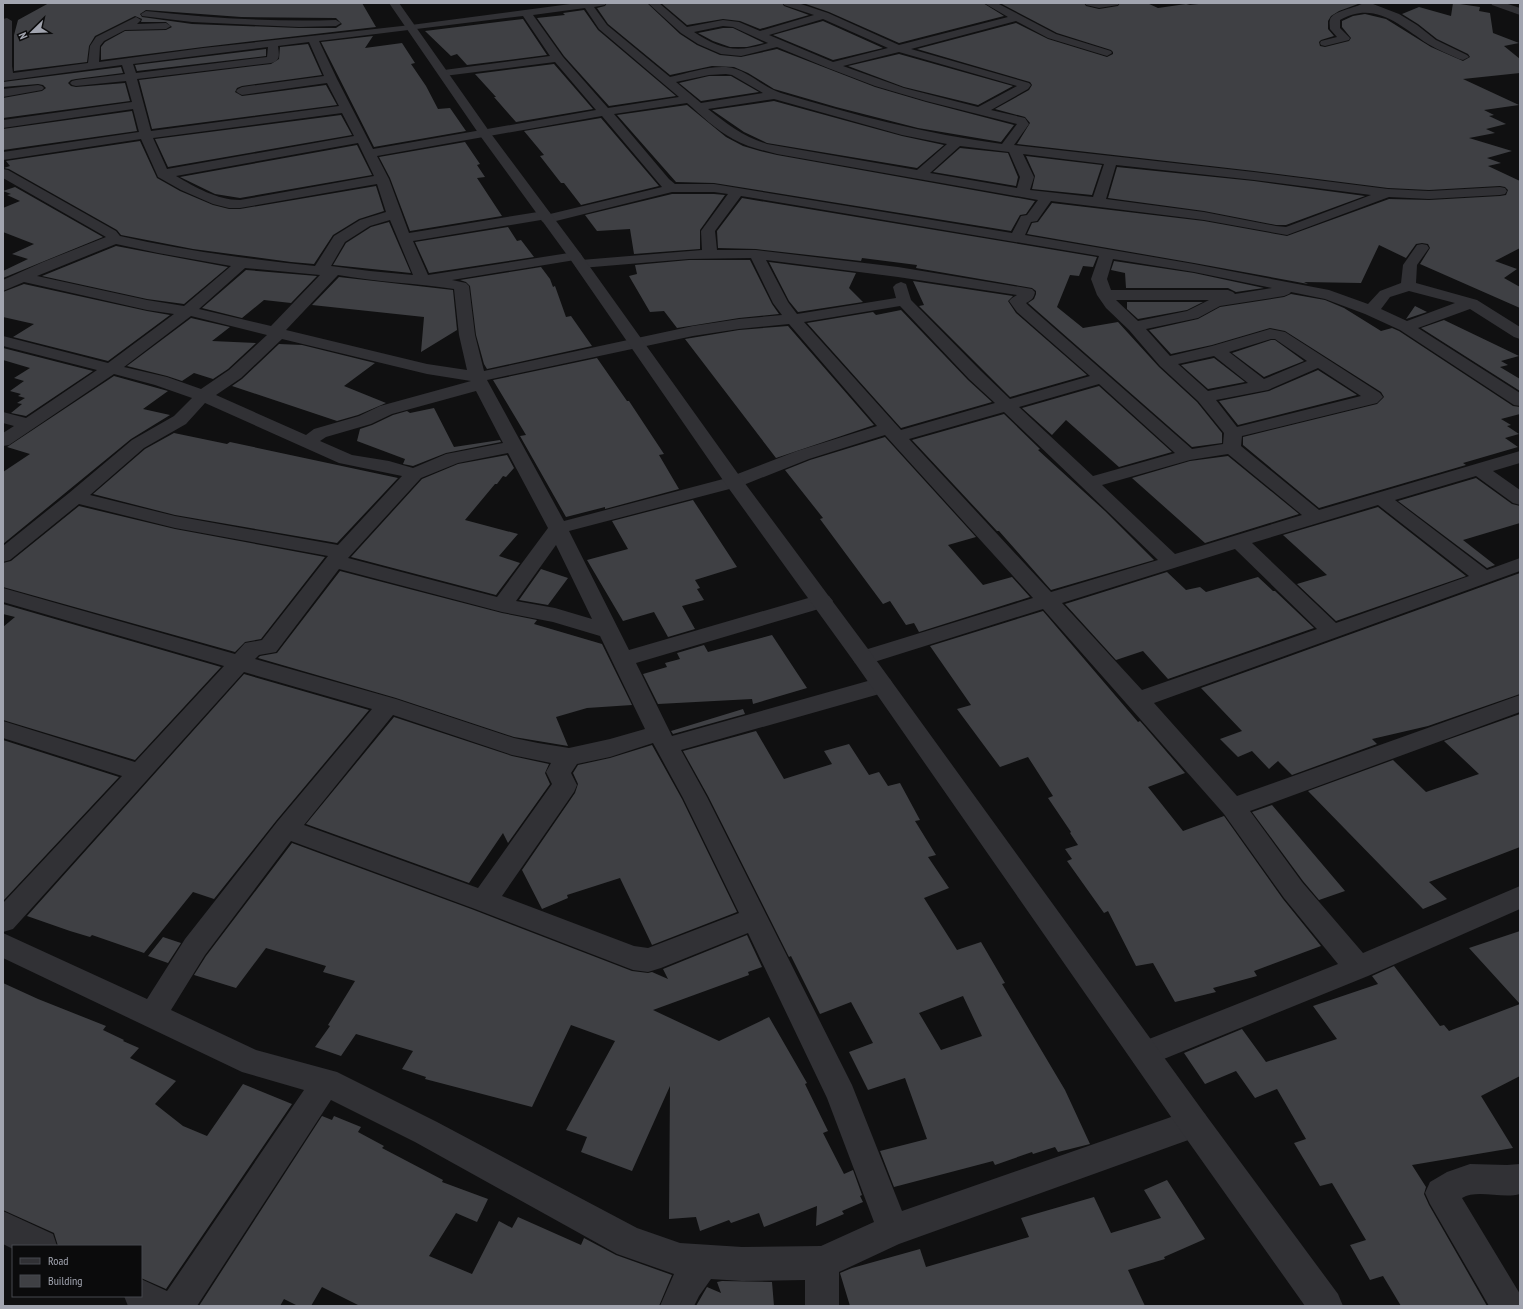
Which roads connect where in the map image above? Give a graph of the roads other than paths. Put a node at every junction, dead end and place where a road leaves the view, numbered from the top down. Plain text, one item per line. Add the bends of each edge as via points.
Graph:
1 (604, 3) edge
2 (653, 3) edge
3 (788, 3) edge
4 (988, 3) edge
5 (1090, 3) edge
6 (1114, 3) edge
7 (1496, 3) edge
8 (588, 5) junction
9 (1367, 5) edge
10 (160, 7) dead end
11 (821, 11) junction
12 (1520, 12) edge
13 (526, 13) junction
14 (146, 14) junction
15 (400, 17) edge
16 (1016, 18) junction
17 (7, 21) dead end
18 (233, 21) junction
19 (345, 22) dead end
20 (123, 27) junction
21 (685, 31) junction
22 (759, 35) junction
23 (313, 39) junction
24 (273, 43) junction
25 (778, 43) junction
26 (1325, 43) dead end
27 (226, 48) junction
28 (533, 48) dead end
29 (897, 48) junction
30 (552, 52) junction
31 (1108, 53) dead end
32 (5, 54) edge
33 (1463, 57) dead end
34 (127, 61) junction
35 (93, 65) junction
36 (443, 65) junction
37 (832, 66) junction
38 (42, 72) junction
39 (234, 72) junction
40 (132, 76) junction
41 (5, 77) edge
42 (331, 79) junction
43 (668, 81) junction
44 (64, 84) dead end
45 (242, 91) junction
46 (3, 93) edge
47 (774, 95) junction
48 (693, 103) junction
49 (138, 105) junction
50 (347, 108) junction
51 (980, 111) junction
52 (604, 112) junction
53 (258, 120) junction
54 (3, 124) edge
55 (485, 134) junction
56 (146, 135) junction
57 (362, 139) junction
58 (957, 142) junction
59 (1009, 148) junction
60 (369, 154) junction
61 (3, 156) edge
62 (1111, 161) junction
63 (3, 173) edge
64 (163, 174) junction
65 (920, 175) junction
66 (382, 179) junction
67 (672, 188) junction
68 (1500, 191) dead end
69 (737, 192) junction
70 (1023, 192) junction
71 (1388, 193) junction
72 (1047, 197) junction
73 (1098, 202) junction
74 (394, 214) junction
75 (546, 217) junction
76 (405, 238) junction
77 (1016, 238) junction
78 (115, 239) junction
79 (1422, 248) dead end
80 (1107, 253) junction
81 (756, 254) junction
82 (710, 255) junction
83 (578, 260) junction
84 (242, 263) junction
85 (327, 271) junction
86 (898, 272) junction
87 (22, 277) junction
88 (423, 280) junction
89 (3, 286) edge
90 (1408, 286) junction
91 (1301, 289) junction
92 (1105, 295) junction
93 (1261, 295) junction
94 (904, 301) junction
95 (1471, 303) junction
96 (188, 311) junction
97 (1371, 311) junction
98 (793, 319) junction
99 (1135, 327) junction
100 (1406, 327) junction
101 (276, 333) junction
102 (1520, 334) edge
103 (3, 341) edge
104 (636, 342) junction
105 (1217, 350) junction
106 (1166, 362) junction
107 (1320, 362) junction
108 (113, 368) junction
109 (1102, 378) junction
110 (479, 381) junction
111 (1262, 386) junction
112 (203, 396) junction
113 (1204, 397) junction
114 (1520, 401) edge
115 (1006, 404) junction
116 (3, 417) edge
117 (28, 424) junction
118 (892, 433) junction
119 (1233, 440) junction
120 (3, 442) edge
121 (307, 442) junction
122 (514, 446) junction
123 (1188, 455) junction
124 (1520, 457) edge
125 (1478, 469) junction
126 (414, 474) junction
127 (734, 482) junction
128 (1089, 483) junction
129 (76, 497) junction
130 (1381, 498) junction
131 (1520, 499) edge
132 (1316, 517) junction
133 (558, 528) junction
134 (1239, 542) junction
135 (3, 556) edge
136 (338, 557) junction
137 (1172, 562) junction
138 (1520, 564) edge
139 (1485, 578) junction
140 (3, 595) edge
141 (822, 601) junction
142 (1047, 601) junction
143 (502, 605) junction
144 (609, 631) junction
145 (1333, 632) junction
146 (863, 658) junction
147 (623, 659) junction
148 (242, 663) junction
149 (882, 685) junction
150 (1138, 700) junction
151 (1520, 703) edge
152 (388, 705) junction
153 (3, 729) edge
154 (663, 740) junction
155 (569, 757) junction
156 (139, 772) junction
157 (1233, 806) junction
158 (286, 829) junction
159 (1520, 898) edge
160 (484, 901) junction
161 (754, 918) junction
162 (3, 921) edge
163 (3, 945) edge
164 (1358, 968) junction
165 (152, 1016) junction
166 (1144, 1054) junction
167 (326, 1082) junction
168 (1194, 1124) junction
169 (1520, 1179) edge
170 (3, 1227) edge
171 (893, 1230) junction
172 (39, 1245) edge
173 (703, 1262) junction
174 (822, 1263) junction
175 (142, 1296) edge
176 (162, 1306) edge
177 (177, 1306) edge
178 (677, 1306) edge
179 (822, 1306) edge
180 (1326, 1306) edge
181 (1508, 1306) edge

1 - 8 street
2 - 21 street
3 - 11 street
4 - 16 street
5 - 6 street
7 - 12 street
8 - 13 street
8 - 43 street via 603,27
9 - 26 street via 1335,19 1335,29 1345,38
9 - 33 street via 1395,16 1432,42
10 - 14 street
11 - 22 street
11 - 29 street
13 - 15 street
13 - 30 street
14 - 18 street
14 - 20 street
15 - 23 street
15 - 36 street
16 - 29 street
16 - 31 street via 1052,36
17 - 32 street
18 - 19 street via 299,24
18 - 20 street via 199,25
20 - 35 street via 94,46
21 - 22 street via 730,23
21 - 25 street via 714,48 729,53
22 - 25 street
23 - 24 street
23 - 42 street
24 - 27 street
24 - 39 street via 274,59
25 - 37 street
27 - 34 street
27 - 39 street
28 - 30 street
29 - 37 street
29 - 51 street via 1025,85
30 - 36 street
30 - 52 street
32 - 41 street
34 - 35 street
34 - 40 street
35 - 38 street
36 - 55 street
37 - 51 street via 898,90
38 - 41 street
38 - 46 street via 47,86
39 - 40 street
39 - 45 street
40 - 44 street
40 - 49 street
42 - 45 street
42 - 50 street
43 - 47 street via 718,69 728,70
43 - 48 street
45 - 53 street
47 - 48 street
47 - 58 street via 906,132
48 - 52 street
48 - 65 street via 736,137 752,144
49 - 54 street
49 - 56 street
50 - 53 street
50 - 57 street
51 - 59 street via 1021,121 1023,124
52 - 55 street
52 - 67 street
53 - 56 street
55 - 60 street
55 - 75 street
56 - 61 street
56 - 64 street
57 - 60 street
57 - 64 street
58 - 59 street
58 - 65 street
59 - 62 street
59 - 70 street via 1027,177
60 - 66 street
62 - 71 street
62 - 73 street
63 - 78 street via 111,234
64 - 66 street via 186,187 229,204 263,201
65 - 70 street
66 - 74 street
67 - 69 street via 714,188
67 - 75 street
68 - 71 street via 1429,195
69 - 77 street
69 - 82 street via 708,231
70 - 72 street
71 - 73 street via 1287,231 1204,216
72 - 73 street
72 - 77 street via 1032,218 1026,219
74 - 76 street
74 - 85 street via 365,223 339,240
75 - 76 street
75 - 83 street
76 - 88 street
77 - 80 street
78 - 84 street
78 - 87 street
79 - 90 street via 1410,265
80 - 91 street
80 - 92 street via 1100,279
81 - 82 street
81 - 86 street
81 - 98 street via 781,303
82 - 83 street
83 - 88 street
83 - 104 street
84 - 85 street
84 - 96 street
85 - 88 street
85 - 101 street
86 - 94 street
86 - 109 street via 1026,292 1026,296 1017,301 1023,309
87 - 89 street
87 - 96 street via 147,305
88 - 110 street via 461,286 467,335
90 - 95 street
90 - 97 street via 1385,294
91 - 93 street
91 - 97 street via 1329,294
92 - 93 street
92 - 99 street
93 - 99 street via 1216,302 1192,316
94 - 98 street
94 - 115 street
95 - 100 street
95 - 102 street
96 - 101 street
96 - 108 street
97 - 100 street
98 - 104 street via 739,324
98 - 118 street
99 - 106 street
100 - 114 street
101 - 110 street
101 - 112 street via 235,374
103 - 108 street
104 - 110 street
104 - 127 street
105 - 106 street
105 - 107 street via 1276,334
105 - 111 street
106 - 113 street
107 - 111 street
107 - 119 street via 1374,397
108 - 112 street
108 - 117 street
109 - 115 street
109 - 123 street
110 - 121 street via 386,410 365,420 320,434
110 - 122 street
111 - 113 street
112 - 121 street
112 - 129 street via 180,420 138,444
113 - 119 street
115 - 118 street
115 - 128 street
116 - 117 street
117 - 120 street
118 - 127 street via 803,455
118 - 142 street
119 - 123 street
119 - 132 street
121 - 126 street via 346,459
122 - 126 street via 453,458
122 - 133 street
123 - 128 street
124 - 125 street
125 - 130 street
125 - 131 street
126 - 136 street
127 - 133 street
127 - 141 street
128 - 137 street
129 - 135 street
129 - 136 street via 152,517
130 - 132 street
130 - 139 street
132 - 134 street
133 - 143 street
133 - 144 street
134 - 137 street
134 - 145 street
136 - 143 street
136 - 148 street via 268,648 254,648
137 - 142 street
138 - 139 street
139 - 145 street
140 - 148 street
141 - 146 street
141 - 147 street
142 - 146 street
142 - 150 street
143 - 144 street via 555,615
144 - 147 street
145 - 150 street
146 - 149 street
147 - 154 street
148 - 152 street
148 - 156 street
149 - 154 street
149 - 166 street
150 - 157 street
151 - 157 street
152 - 155 street via 512,746
152 - 158 street
153 - 156 street
154 - 155 street
154 - 161 street via 695,797
155 - 160 street via 558,772 565,785
156 - 162 street
157 - 164 street via 1293,890
158 - 160 street
158 - 165 street via 195,947
159 - 164 street
160 - 161 street via 633,958 648,960
161 - 171 street via 841,1095
163 - 165 street
164 - 166 street
165 - 167 street via 252,1062
166 - 168 street
167 - 173 street via 426,1132 629,1242 680,1260
167 - 177 street
168 - 171 street
168 - 180 street
169 - 181 street via 1469,1180 1441,1193
170 - 172 street
171 - 174 street
173 - 174 street
173 - 178 street via 687,1284
174 - 179 street
175 - 176 street

